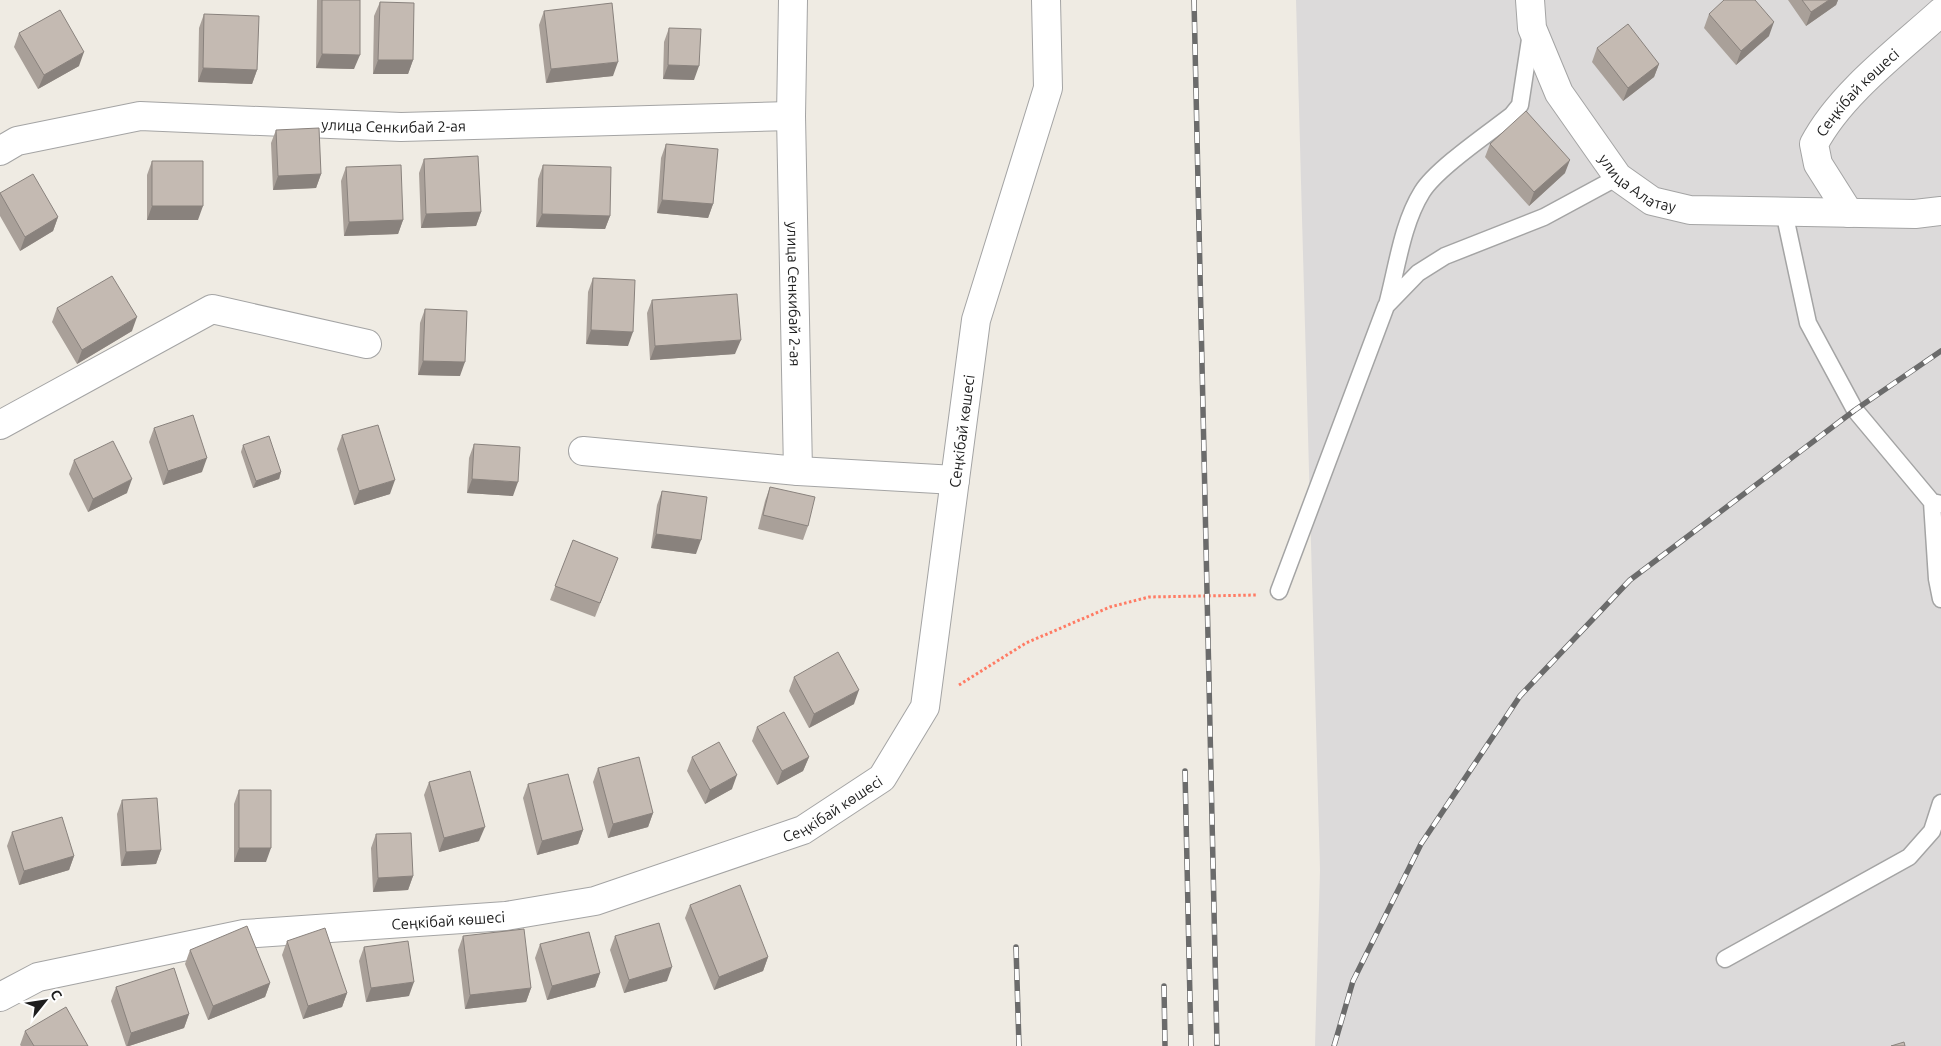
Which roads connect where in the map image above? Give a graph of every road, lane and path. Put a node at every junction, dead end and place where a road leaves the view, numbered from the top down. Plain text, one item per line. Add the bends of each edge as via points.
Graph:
1 (793, 0) edge
2 (1046, 0) edge
3 (1530, 0) edge
4 (1941, 12) edge
5 (1532, 28) junction
6 (791, 116) junction
7 (0, 151) edge
8 (1618, 177) junction
9 (1941, 211) edge
10 (1784, 212) junction
11 (1849, 213) junction
12 (1386, 306) junction
13 (367, 344) dead end
14 (0, 425) edge
15 (583, 450) dead end
16 (798, 470) junction
17 (955, 480) junction
18 (1936, 503) edge
19 (1279, 591) joint
20 (1941, 600) edge
21 (925, 707) junction
22 (1941, 803) edge
23 (1725, 959) dead end
24 (0, 997) edge

1 - 6 street, улица Сенкибай 2-ая
2 - 17 street, Сеңкібай көшесі via 1048,88 976,320
3 - 5 street, улица Алатау
4 - 11 street, Сеңкібай көшесі via 1842,103 1823,126 1814,144 1818,164
5 - 8 street, улица Алатау via 1559,92
5 - 12 lane via 1520,104 1512,115 1439,173 1423,190 1411,214
6 - 7 street, улица Сенкибай 2-ая via 401,127 140,116 17,141
6 - 16 street, улица Сенкибай 2-ая
8 - 10 street, улица Алатау via 1652,201 1690,210
8 - 12 lane via 1544,217 1445,256 1418,273
9 - 11 street, улица Алатау
10 - 11 street, улица Алатау
10 - 18 lane via 1808,323 1855,410
12 - 19 lane
13 - 14 street via 212,308
15 - 16 street
16 - 17 street
17 - 21 street, Сеңкібай көшесі
18 - 20 lane via 1937,579
19 - 21 path via 1255,595 1149,597 1110,607 1026,643
21 - 24 street, Сеңкібай көшесі via 882,778 803,830 595,901 506,916 244,934 38,977
22 - 23 lane via 1932,831 1909,857

